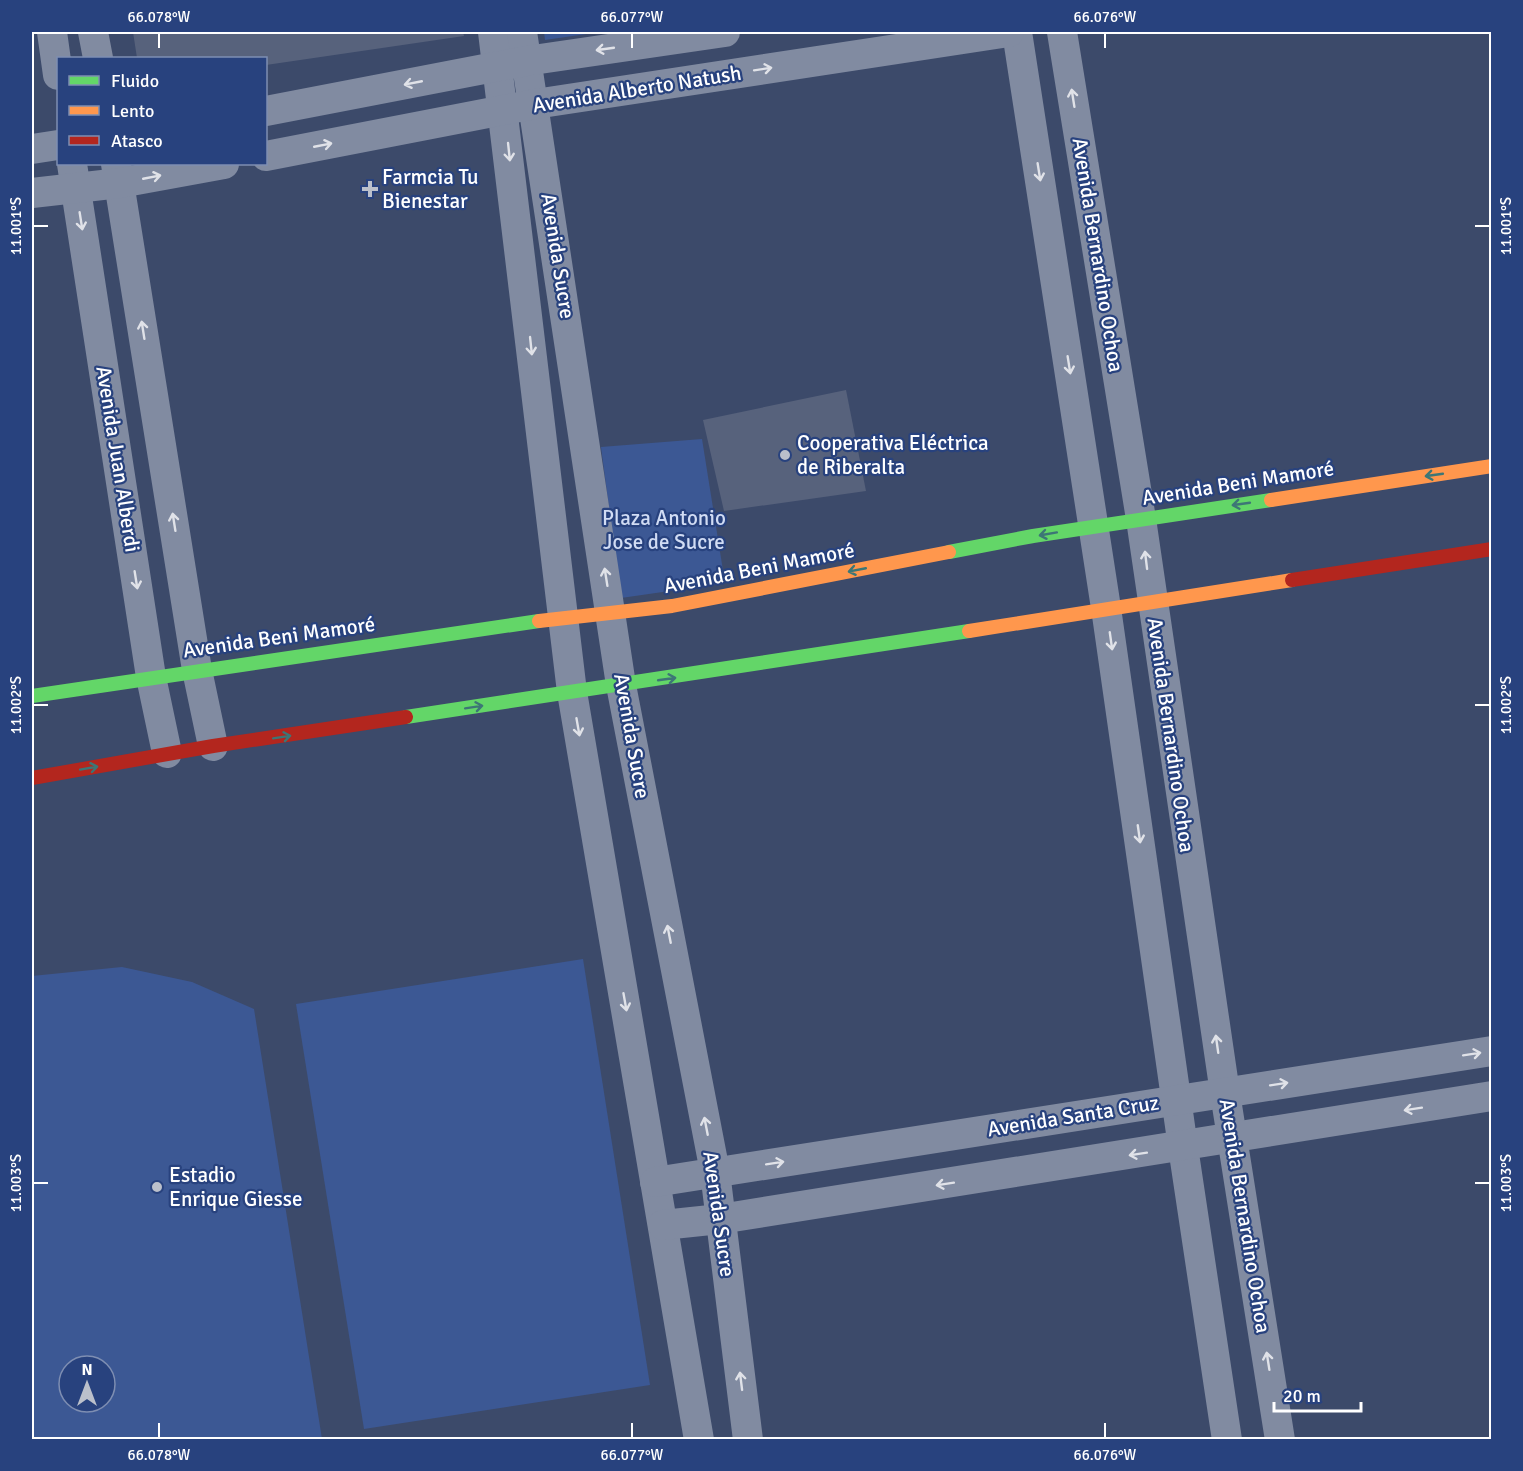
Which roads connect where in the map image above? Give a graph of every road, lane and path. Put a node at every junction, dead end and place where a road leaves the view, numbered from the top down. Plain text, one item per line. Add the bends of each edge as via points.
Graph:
1 (52, 32) edge
2 (93, 32) edge
3 (493, 32) edge
4 (522, 32) edge
5 (725, 32) edge
6 (1009, 32) edge
7 (1017, 32) edge
8 (1062, 32) edge
9 (98, 57) edge
10 (512, 64) junction
11 (57, 68) edge
12 (535, 104) junction
13 (267, 111) edge
14 (504, 112) junction
15 (57, 145) edge
16 (32, 149) edge
17 (267, 156) edge
18 (213, 165) edge
19 (118, 173) edge
20 (74, 175) edge
21 (32, 193) edge
22 (1491, 466) edge
23 (1141, 519) junction
24 (1093, 526) junction
25 (1491, 549) edge
26 (1151, 601) junction
27 (1106, 608) junction
28 (612, 614) junction
29 (562, 618) junction
30 (197, 670) junction
31 (151, 677) junction
32 (621, 685) junction
33 (572, 692) junction
34 (32, 696) edge
35 (213, 746) junction
36 (167, 753) junction
37 (32, 778) edge
38 (1491, 1051) edge
39 (1225, 1092) junction
40 (1491, 1096) edge
41 (1176, 1100) junction
42 (1234, 1138) junction
43 (1183, 1147) junction
44 (715, 1172) junction
45 (656, 1182) junction
46 (720, 1219) junction
47 (663, 1225) junction
48 (699, 1440) edge
49 (748, 1440) edge
50 (1227, 1440) edge
51 (1280, 1440) edge

1 - 11 street
2 - 9 street
3 - 10 street, Avenida Sucre
4 - 10 street, Avenida Sucre
5 -> 10 street, Avenida Alberto Natush
12 -> 6 street, Avenida Alberto Natush
7 -> 24 street
23 -> 8 street, Avenida Bernardino Ochoa
10 - 12 street, Avenida Sucre
10 -> 13 street, Avenida Alberto Natush
10 - 14 street, Avenida Sucre
12 - 14 street, Avenida Alberto Natush
28 -> 12 street, Avenida Sucre
17 -> 14 street, Avenida Alberto Natush
14 -> 29 street, Avenida Sucre
15 - 16 street
19 -> 18 street
19 - 20 street
30 -> 19 street
20 - 21 street
20 -> 31 street, Avenida Juan Alberdi
22 -> 23 street, Avenida Beni Mamoré
23 - 24 street, Avenida Beni Mamoré
26 -> 23 street, Avenida Bernardino Ochoa
24 - 27 street
24 -> 28 street, Avenida Beni Mamoré
25 - 26 street
26 - 27 street
39 -> 26 street, Avenida Bernardino Ochoa
32 -> 27 street
27 -> 41 street
28 - 29 street, Avenida Beni Mamoré
28 - 32 street, Avenida Sucre
29 - 30 street, Avenida Beni Mamoré
29 - 33 street, Avenida Sucre
30 - 31 street, Avenida Beni Mamoré
30 - 35 street
31 - 34 street, Avenida Beni Mamoré
31 - 36 street, Avenida Juan Alberdi
32 - 33 street
44 -> 32 street, Avenida Sucre
35 -> 33 street
33 -> 45 street, Avenida Sucre
35 - 36 street
37 -> 36 street
39 -> 38 street, Avenida Santa Cruz
39 - 41 street, Avenida Santa Cruz
39 - 42 street, Avenida Bernardino Ochoa
40 -> 42 street
41 - 43 street
44 -> 41 street, Avenida Santa Cruz
42 - 43 street
51 -> 42 street, Avenida Bernardino Ochoa
43 -> 46 street
43 - 50 street
44 - 45 street, Avenida Santa Cruz
44 - 46 street, Avenida Sucre
45 - 47 street, Avenida Sucre
46 - 47 street
49 -> 46 street, Avenida Sucre
47 - 48 street, Avenida Sucre

